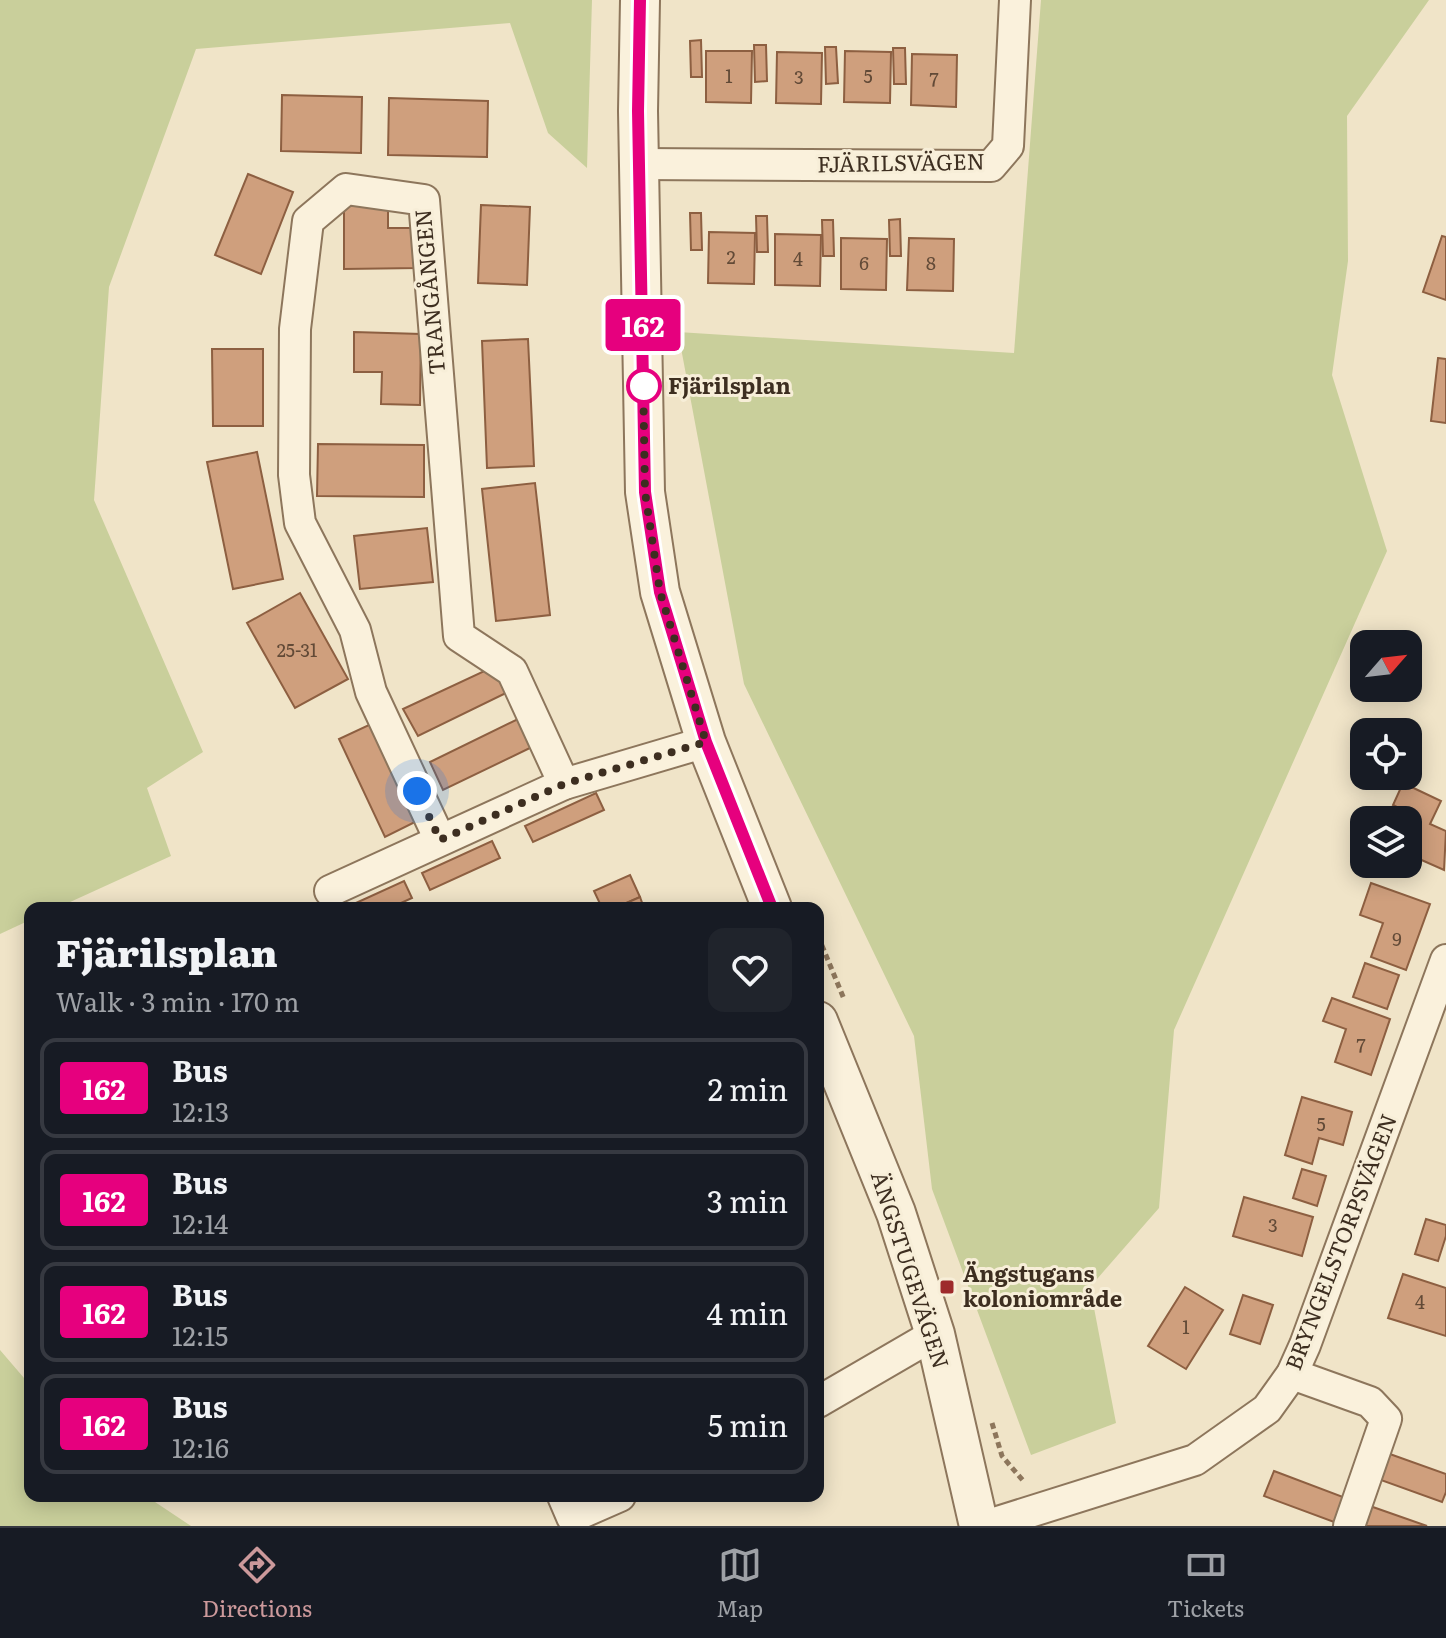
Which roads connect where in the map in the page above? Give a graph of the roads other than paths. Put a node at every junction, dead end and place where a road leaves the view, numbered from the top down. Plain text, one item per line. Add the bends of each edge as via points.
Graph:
1 (640, 0) edge
2 (1015, 0) edge
3 (640, 164) junction
4 (706, 742) junction
5 (564, 784) junction
6 (440, 840) junction
7 (330, 891) dead end
8 (770, 902) edge
9 (1446, 960) edge
10 (824, 1036) edge
11 (935, 1334) junction
12 (1292, 1374) junction
13 (824, 1399) edge
14 (566, 1502) edge
15 (606, 1502) edge
16 (979, 1526) edge
17 (985, 1526) edge
18 (1349, 1526) edge

1 - 3 street
2 - 3 street, FJÄRILSVÄGEN via 1008,146 991,166
3 - 4 street via 645,492 660,592
4 - 5 street
4 - 8 street
5 - 6 street
5 - 6 street, TRANGÅNGEN via 512,671 459,636 424,200 346,189 308,221 295,329 294,475 300,523 355,630 371,692
6 - 7 street
9 - 12 street, BRYNGELSTORPSVÄGEN
10 - 11 street, ÄNGSTUGEVÄGEN via 896,1213
11 - 13 street
11 - 16 street, ÄNGSTUGEVÄGEN
12 - 17 street, BRYNGELSTORPSVÄGEN via 1267,1409 1195,1460
12 - 18 street via 1370,1402 1386,1419
14 - 15 street via 572,1517

